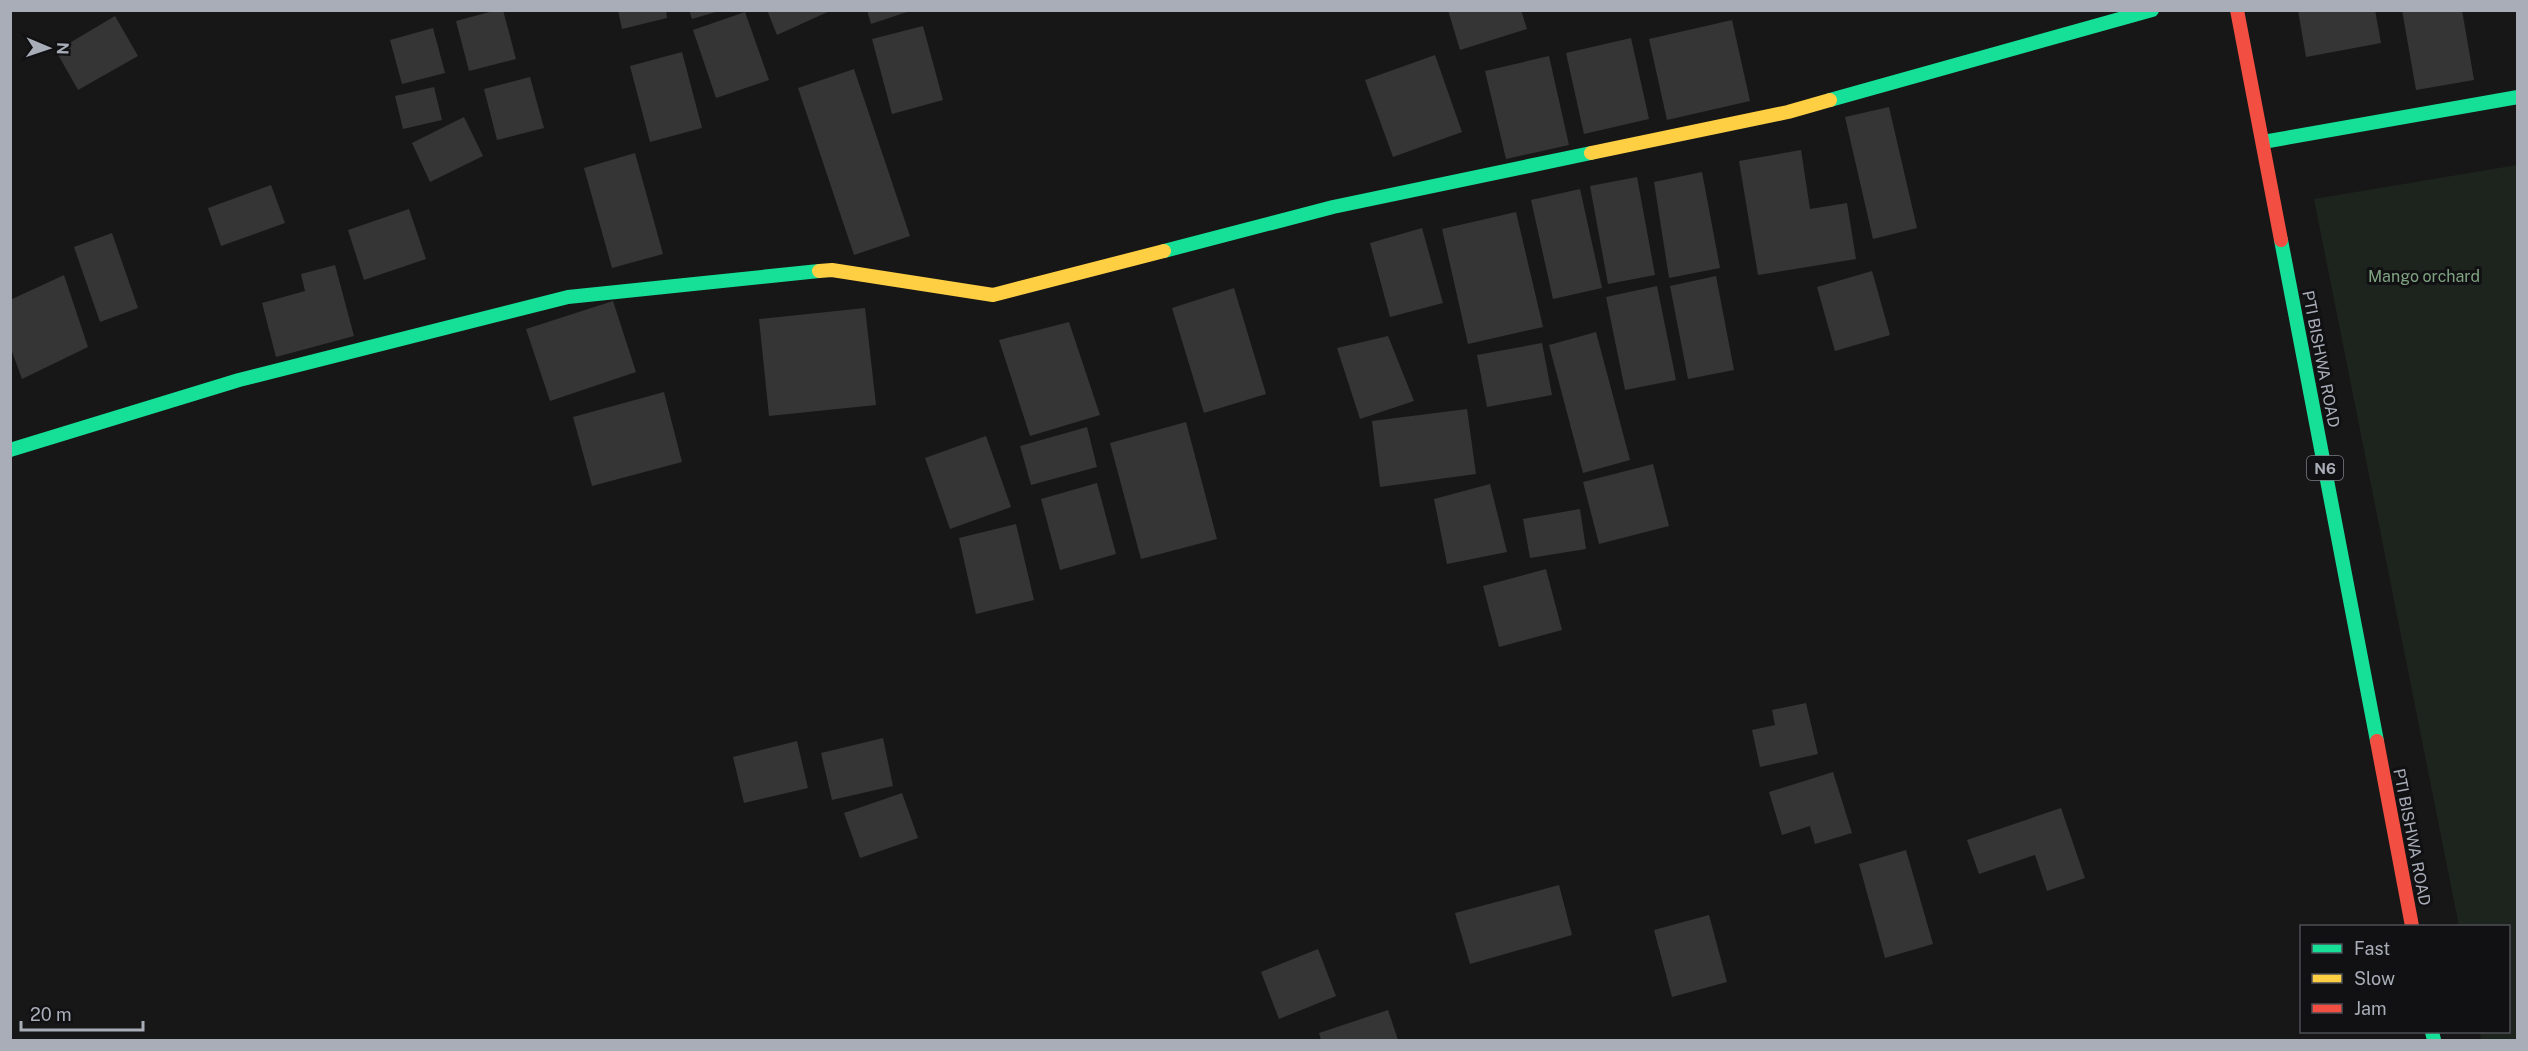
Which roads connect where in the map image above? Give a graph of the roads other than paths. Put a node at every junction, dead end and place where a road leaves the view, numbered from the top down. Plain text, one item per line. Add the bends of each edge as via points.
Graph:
1 (2152, 10) edge
2 (2237, 10) edge
3 (2517, 97) edge
4 (2263, 142) junction
5 (10, 450) edge
6 (2412, 925) edge

1 - 5 main road via 1788,112 1334,207 993,296 832,270 568,297 240,380
2 - 4 main road, PTI BISHWA ROAD / N6
3 - 4 main road
4 - 6 main road, PTI BISHWA ROAD / N6

